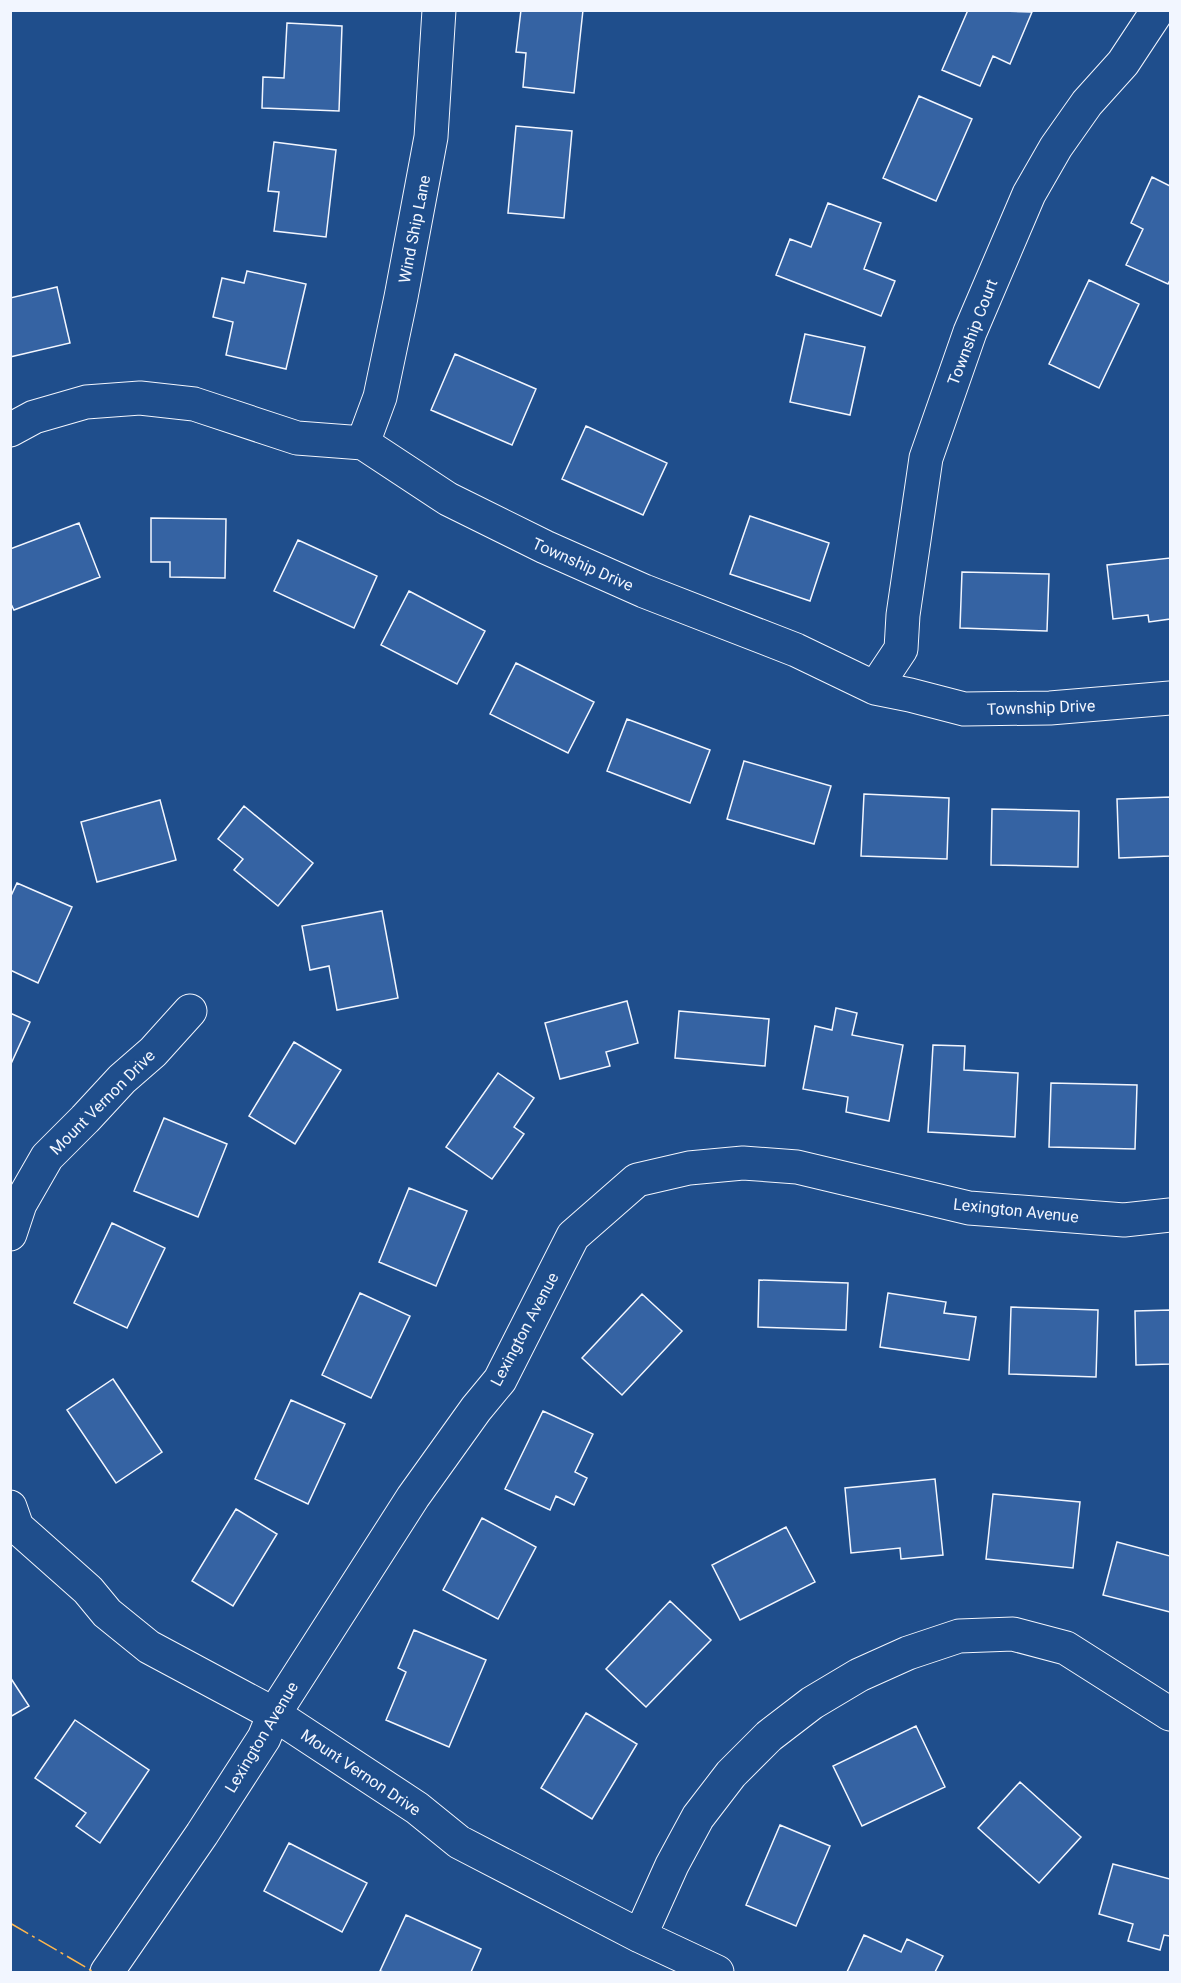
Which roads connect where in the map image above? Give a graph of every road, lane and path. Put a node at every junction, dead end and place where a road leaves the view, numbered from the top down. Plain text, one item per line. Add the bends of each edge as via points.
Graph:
1 (439, 10) edge
2 (1158, 10) edge
3 (10, 430) edge
4 (363, 442) junction
5 (875, 688) junction
6 (1170, 698) edge
7 (190, 1011) dead end
8 (1170, 1215) edge
9 (10, 1234) edge
10 (10, 1507) edge
11 (274, 1714) junction
12 (1170, 1714) edge
13 (640, 1936) junction
14 (107, 1972) edge
15 (717, 1972) edge

1 - 4 street, Wind Ship Lane via 431,137 380,397
2 - 5 street, Township Court via 1123,63 1087,103 1056,147 1029,194 970,332 926,458 901,649
3 - 4 street via 34,417 86,402 140,398 194,404 297,438
4 - 5 street, Township Drive via 448,499 545,547 644,591 796,650
5 - 6 street, Township Drive via 964,709 1050,708
7 - 9 street, Mount Vernon Drive via 47,1157 20,1204
8 - 11 street, Lexington Avenue via 1124,1220 969,1208 797,1167 743,1163 688,1168 637,1180 573,1236 500,1380 413,1497
10 - 11 street, Mount Vernon Drive via 17,1527 88,1590 107,1613 149,1647
11 - 13 street, Mount Vernon Drive via 417,1808 459,1842
11 - 14 street, Lexington Avenue via 258,1748
12 - 13 street via 1066,1648 1013,1635 959,1636 908,1653 859,1675 812,1703 769,1736 731,1774 698,1817
13 - 15 street, Mount Vernon Drive

